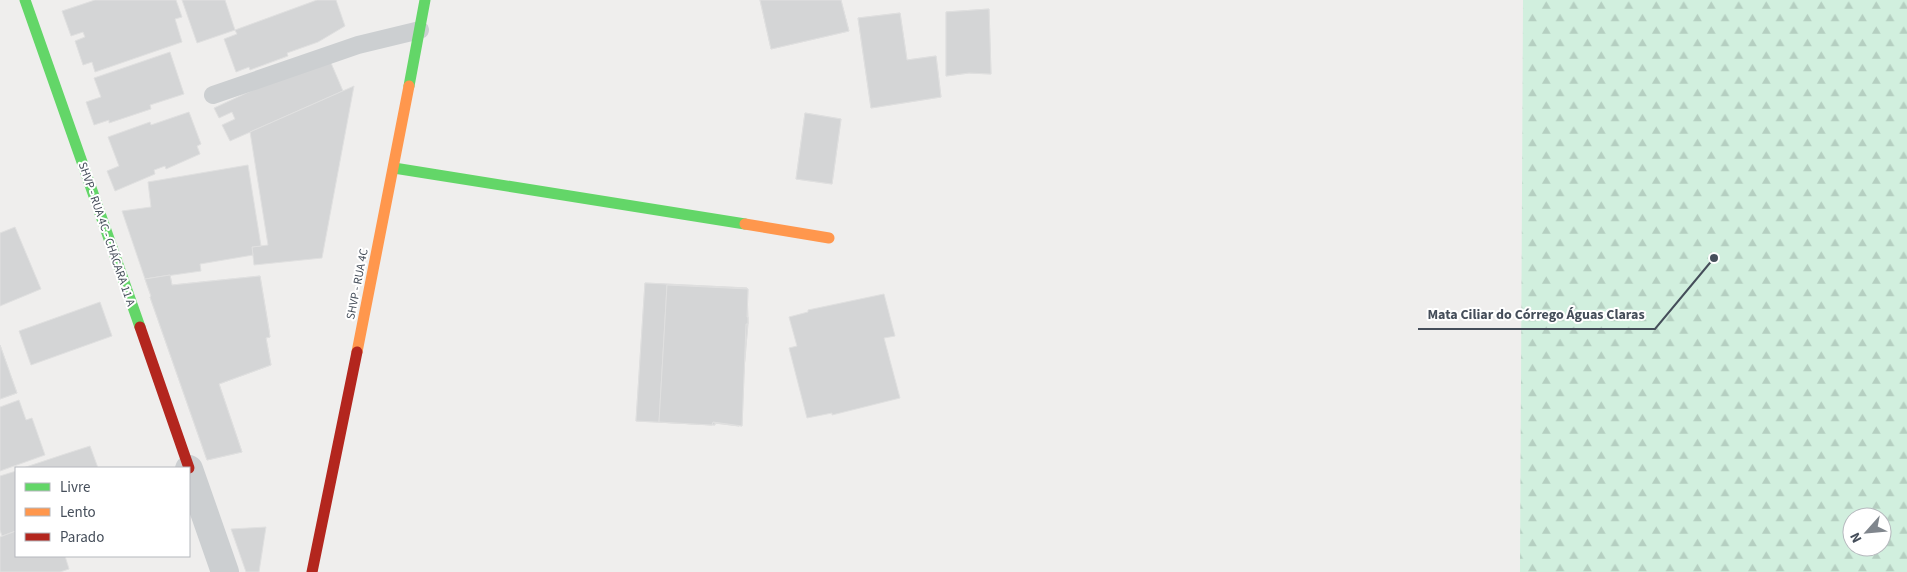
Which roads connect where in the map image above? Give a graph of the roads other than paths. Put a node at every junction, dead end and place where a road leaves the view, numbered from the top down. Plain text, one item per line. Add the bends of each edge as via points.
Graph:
1 (25, 0) edge
2 (425, 0) edge
3 (420, 30) junction
4 (214, 95) dead end
5 (394, 168) junction
6 (829, 238) dead end
7 (189, 467) edge
8 (190, 471) edge
9 (225, 572) edge
10 (312, 572) edge

1 - 7 street, SHVP - RUA 4C - CHÁCARA 11 A
2 - 3 street, SHVP - RUA 4C
3 - 4 lane via 358,45
3 - 5 street, SHVP - RUA 4C
5 - 6 street
5 - 10 street, SHVP - RUA 4C
8 - 9 street, SHVP - RUA 4C - CHÁCARA 11 A

